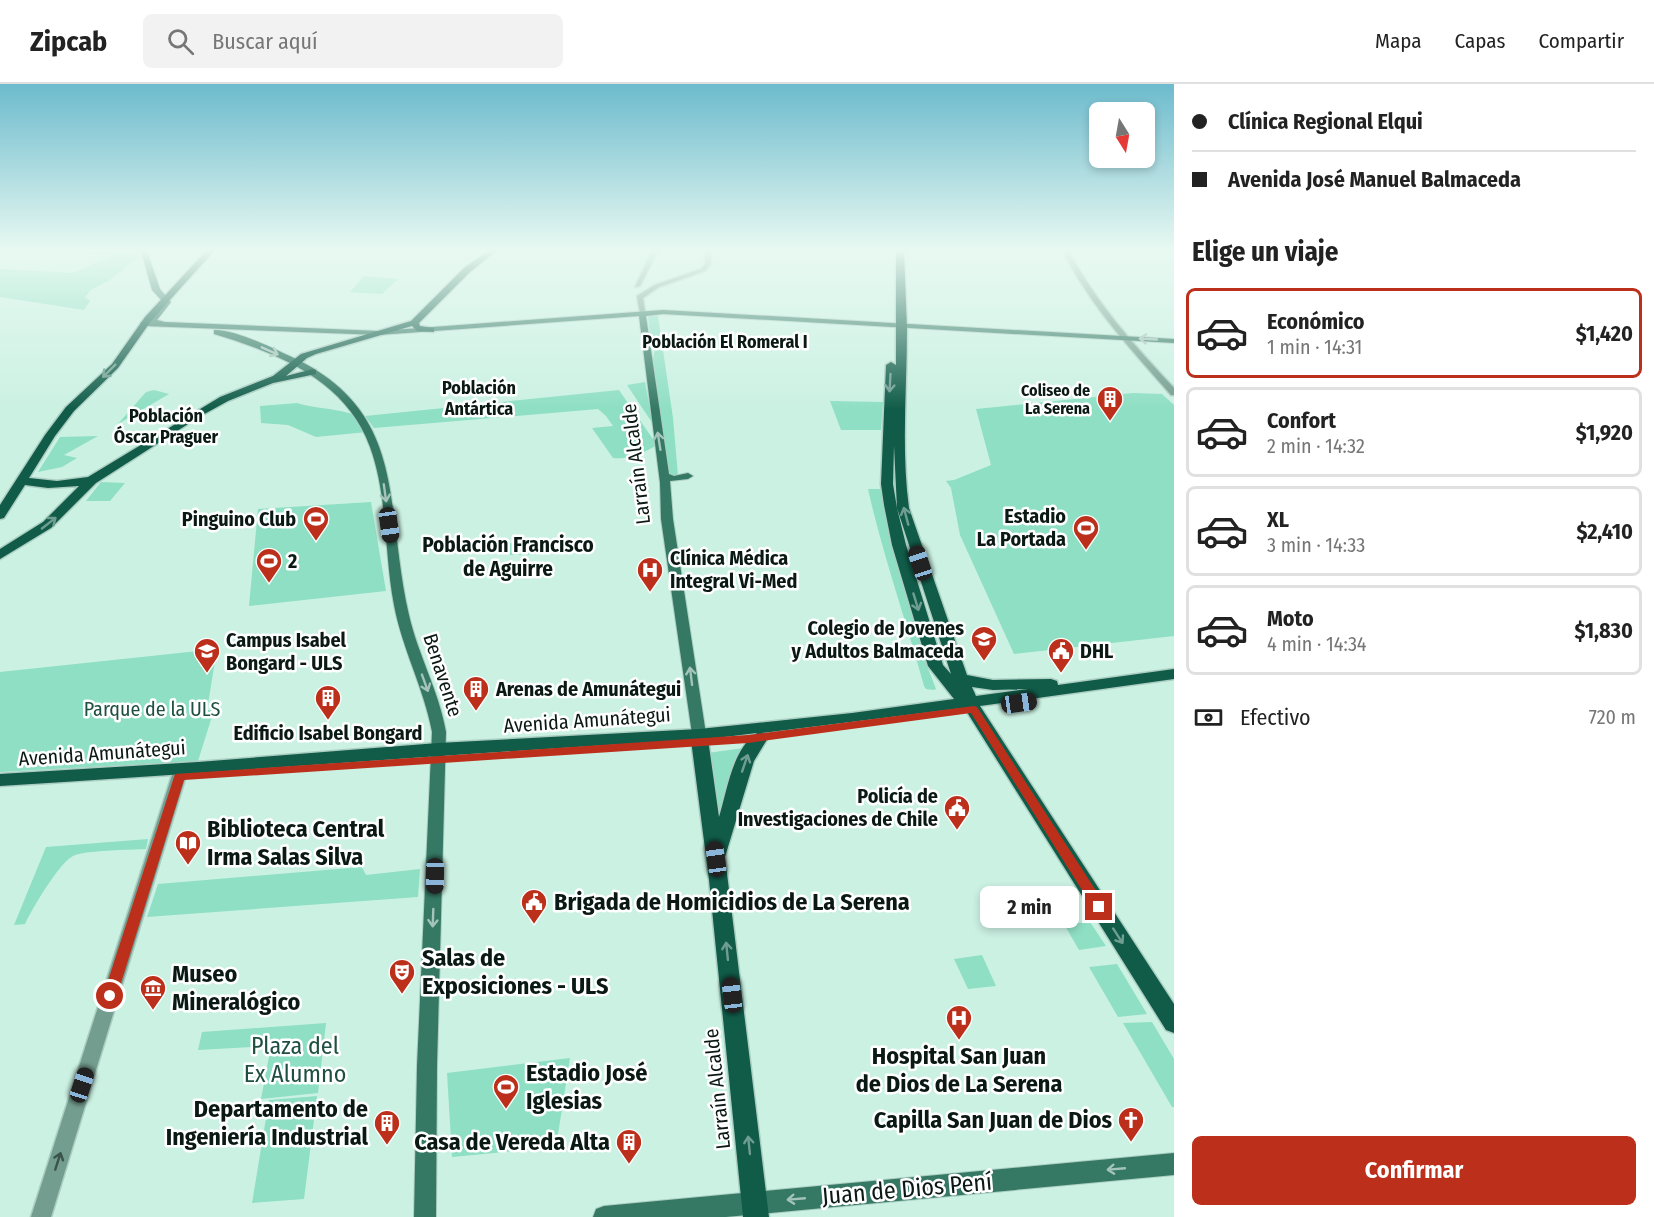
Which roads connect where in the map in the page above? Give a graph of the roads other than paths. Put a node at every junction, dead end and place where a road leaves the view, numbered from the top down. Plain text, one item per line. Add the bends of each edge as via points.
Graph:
1 (162, 304) edge
2 (433, 304) edge
3 (640, 304) edge
4 (896, 304) edge
5 (898, 304) edge
6 (1097, 304) edge
7 (642, 312) junction
8 (148, 322) junction
9 (414, 323) junction
10 (897, 325) junction
11 (191, 326) junction
12 (431, 330) junction
13 (379, 333) junction
14 (1122, 338) junction
15 (1174, 341) edge
16 (296, 363) junction
17 (313, 372) junction
18 (265, 384) junction
19 (1174, 393) edge
20 (664, 476) junction
21 (688, 476) dead end
22 (22, 480) junction
23 (92, 480) junction
24 (15, 492) junction
25 (79, 492) junction
26 (0, 515) edge
27 (0, 555) edge
28 (1174, 674) edge
29 (943, 676) junction
30 (960, 678) junction
31 (1174, 683) edge
32 (1087, 686) junction
33 (970, 704) junction
34 (930, 707) junction
35 (699, 738) junction
36 (760, 738) junction
37 (438, 754) junction
38 (180, 773) junction
39 (0, 780) edge
40 (0, 786) edge
41 (716, 859) junction
42 (1174, 1023) edge
43 (1174, 1164) edge
44 (756, 1210) edge
45 (41, 1217) edge
46 (425, 1217) edge
47 (604, 1217) edge

1 - 8 main road
2 - 9 main road
3 - 7 street, Larraín Alcalde
4 - 10 main road
5 - 10 main road
6 - 14 street
7 - 10 main road
7 - 12 main road
20 -> 7 main road, Larraín Alcalde
8 - 11 main road
8 -> 22 main road via 115,366 57,426
9 - 12 main road via 417,328
9 - 13 main road
10 - 14 main road
10 -> 29 main road via 888,411 889,498 922,623
30 -> 10 main road via 903,508
11 - 13 main road
11 -> 16 main road, Benavente via 246,341
12 - 13 main road
13 - 16 main road via 312,352
15 -> 14 main road
14 - 19 street
16 - 17 main road, Benavente
16 - 18 main road
17 - 18 main road
17 -> 37 main road, Benavente via 336,388 359,412 376,448 397,591 410,643 436,714
18 - 23 main road via 211,406
20 - 21 main road
35 -> 20 main road, Larraín Alcalde
22 - 23 main road via 32,484
22 - 24 main road
23 - 25 main road
24 - 25 main road via 30,487 74,486
24 - 26 main road
27 -> 25 main road via 47,525
28 - 32 main road, Avenida Amunátegui
29 - 33 main road
29 - 34 main road via 943,697
30 - 32 main road via 982,685
30 - 33 main road
31 - 33 main road, Avenida Amunátegui
32 - 33 main road, Avenida Amunátegui
33 - 34 main road, Avenida Amunátegui
33 - 36 main road, Avenida Amunátegui
33 -> 42 main road
34 - 35 main road, Avenida Amunátegui
35 - 36 main road, Avenida Amunátegui
35 - 37 main road, Avenida Amunátegui
35 - 41 main road, Larraín Alcalde
41 -> 36 main road via 745,761
37 - 38 main road, Avenida Amunátegui
37 -> 46 main road, Benavente
38 - 39 main road, Avenida Amunátegui
38 - 40 main road, Avenida Amunátegui
45 -> 38 street
44 -> 41 main road, Larraín Alcalde
43 -> 44 main road, Juan de Dios Pení
44 - 47 main road, Juan de Dios Pení

